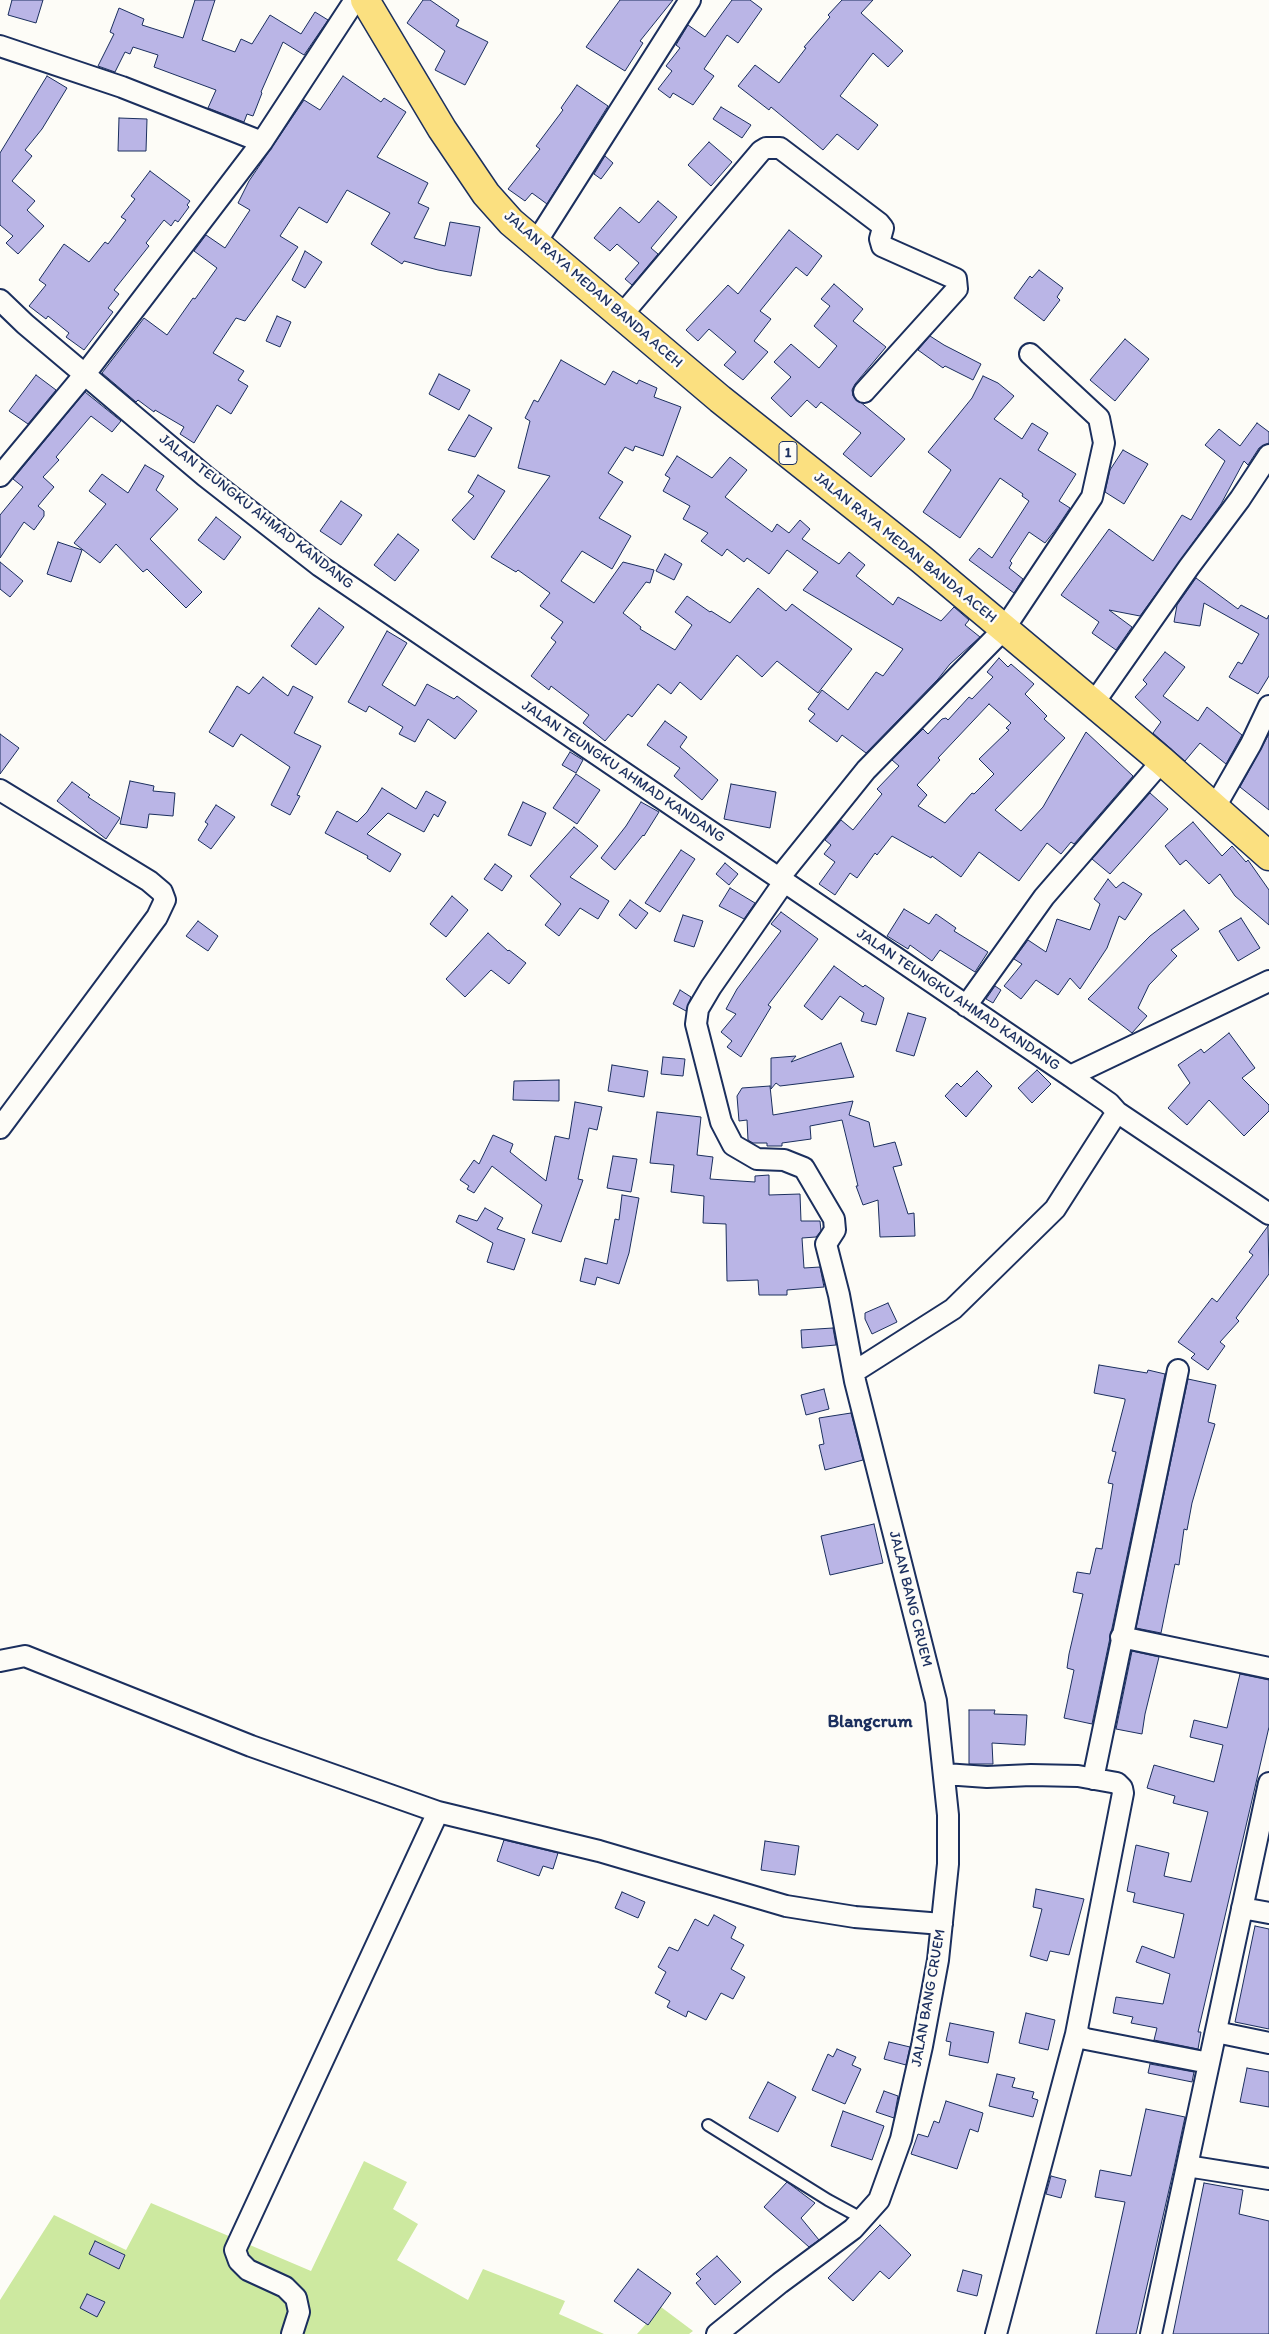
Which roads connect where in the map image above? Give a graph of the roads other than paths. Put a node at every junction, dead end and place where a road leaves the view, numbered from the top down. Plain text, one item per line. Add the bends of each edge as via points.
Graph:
1 (355, 0) edge
2 (365, 0) edge
3 (690, 0) edge
4 (0, 46) edge
5 (262, 142) junction
6 (535, 244) junction
7 (0, 300) edge
8 (621, 316) junction
9 (1030, 354) dead end
10 (86, 374) junction
11 (864, 392) dead end
12 (1269, 455) edge
13 (0, 476) edge
14 (1004, 628) junction
15 (1093, 704) junction
16 (1269, 706) edge
17 (1162, 761) junction
18 (0, 790) edge
19 (1215, 807) junction
20 (1269, 856) edge
21 (782, 880) junction
22 (1269, 981) edge
23 (966, 1006) junction
24 (1070, 1076) junction
25 (1117, 1112) junction
26 (0, 1128) edge
27 (1269, 1214) edge
28 (1178, 1370) dead end
29 (854, 1372) junction
30 (1121, 1636) junction
31 (0, 1662) edge
32 (1269, 1668) edge
33 (945, 1774) junction
34 (1093, 1779) junction
35 (1269, 1786) edge
36 (438, 1812) junction
37 (1242, 1908) junction
38 (1269, 1913) edge
39 (942, 1924) junction
40 (1216, 2032) junction
41 (1076, 2034) junction
42 (1269, 2043) edge
43 (1209, 2063) junction
44 (708, 2125) dead end
45 (1187, 2166) junction
46 (1269, 2180) edge
47 (864, 2219) junction
48 (292, 2334) edge
49 (717, 2334) edge
50 (996, 2334) edge
51 (1151, 2334) edge

1 - 5 street
2 - 6 highway, JALAN RAYA MEDAN BANDA ACEH / 1 via 416,88 486,194
3 - 6 street
4 - 5 street via 122,87
5 - 10 street
6 - 8 highway, JALAN RAYA MEDAN BANDA ACEH / 1
7 - 10 street, JALAN TEUNGKU AHMAD KANDANG
8 - 11 street via 761,151 780,148 879,222 883,228 882,246 956,279 957,289
8 - 14 highway, JALAN RAYA MEDAN BANDA ACEH / 1
9 - 14 street, JALAN BANG CRUEM via 1099,418 1104,443 1092,497
10 - 13 street
10 - 21 street, JALAN TEUNGKU AHMAD KANDANG via 205,476 320,566
12 - 15 street
14 - 15 highway, JALAN RAYA MEDAN BANDA ACEH / 1
14 - 21 street, JALAN BANG CRUEM via 866,770
15 - 17 highway, JALAN RAYA MEDAN BANDA ACEH / 1
16 - 19 street
17 - 19 highway, JALAN RAYA MEDAN BANDA ACEH / 1
17 - 23 street via 1044,897
18 - 26 street via 149,881 162,892 165,900 157,917
19 - 20 highway, JALAN RAYA MEDAN BANDA ACEH / 1
21 - 23 street, JALAN TEUNGKU AHMAD KANDANG
21 - 29 street, JALAN BANG CRUEM via 711,987 698,1009 696,1024 721,1122 733,1145 757,1160 784,1160 804,1168 834,1219 835,1230 826,1244
22 - 24 street
23 - 24 street, JALAN TEUNGKU AHMAD KANDANG
24 - 25 street, JALAN TEUNGKU AHMAD KANDANG
25 - 27 street, JALAN TEUNGKU AHMAD KANDANG
25 - 29 street via 1048,1216 952,1309
28 - 30 street
29 - 33 street, JALAN BANG CRUEM via 936,1701
30 - 32 street
30 - 34 street
31 - 36 street via 25,1656 252,1746
33 - 34 street
33 - 39 street, JALAN BANG CRUEM via 948,1864
34 - 41 street via 1117,1783 1124,1793
35 - 37 street
36 - 39 street via 599,1851 786,1906 856,1918
36 - 48 street via 235,2250 248,2270 285,2288 296,2298 299,2312
37 - 38 street
37 - 40 street
39 - 47 street, JALAN BANG CRUEM via 922,2046 901,2139 879,2200
40 - 42 street
40 - 43 street
41 - 43 street via 1086,2039
41 - 50 street
43 - 45 street
44 - 47 lane
45 - 46 street
45 - 51 street
47 - 49 street, JALAN BANG CRUEM

